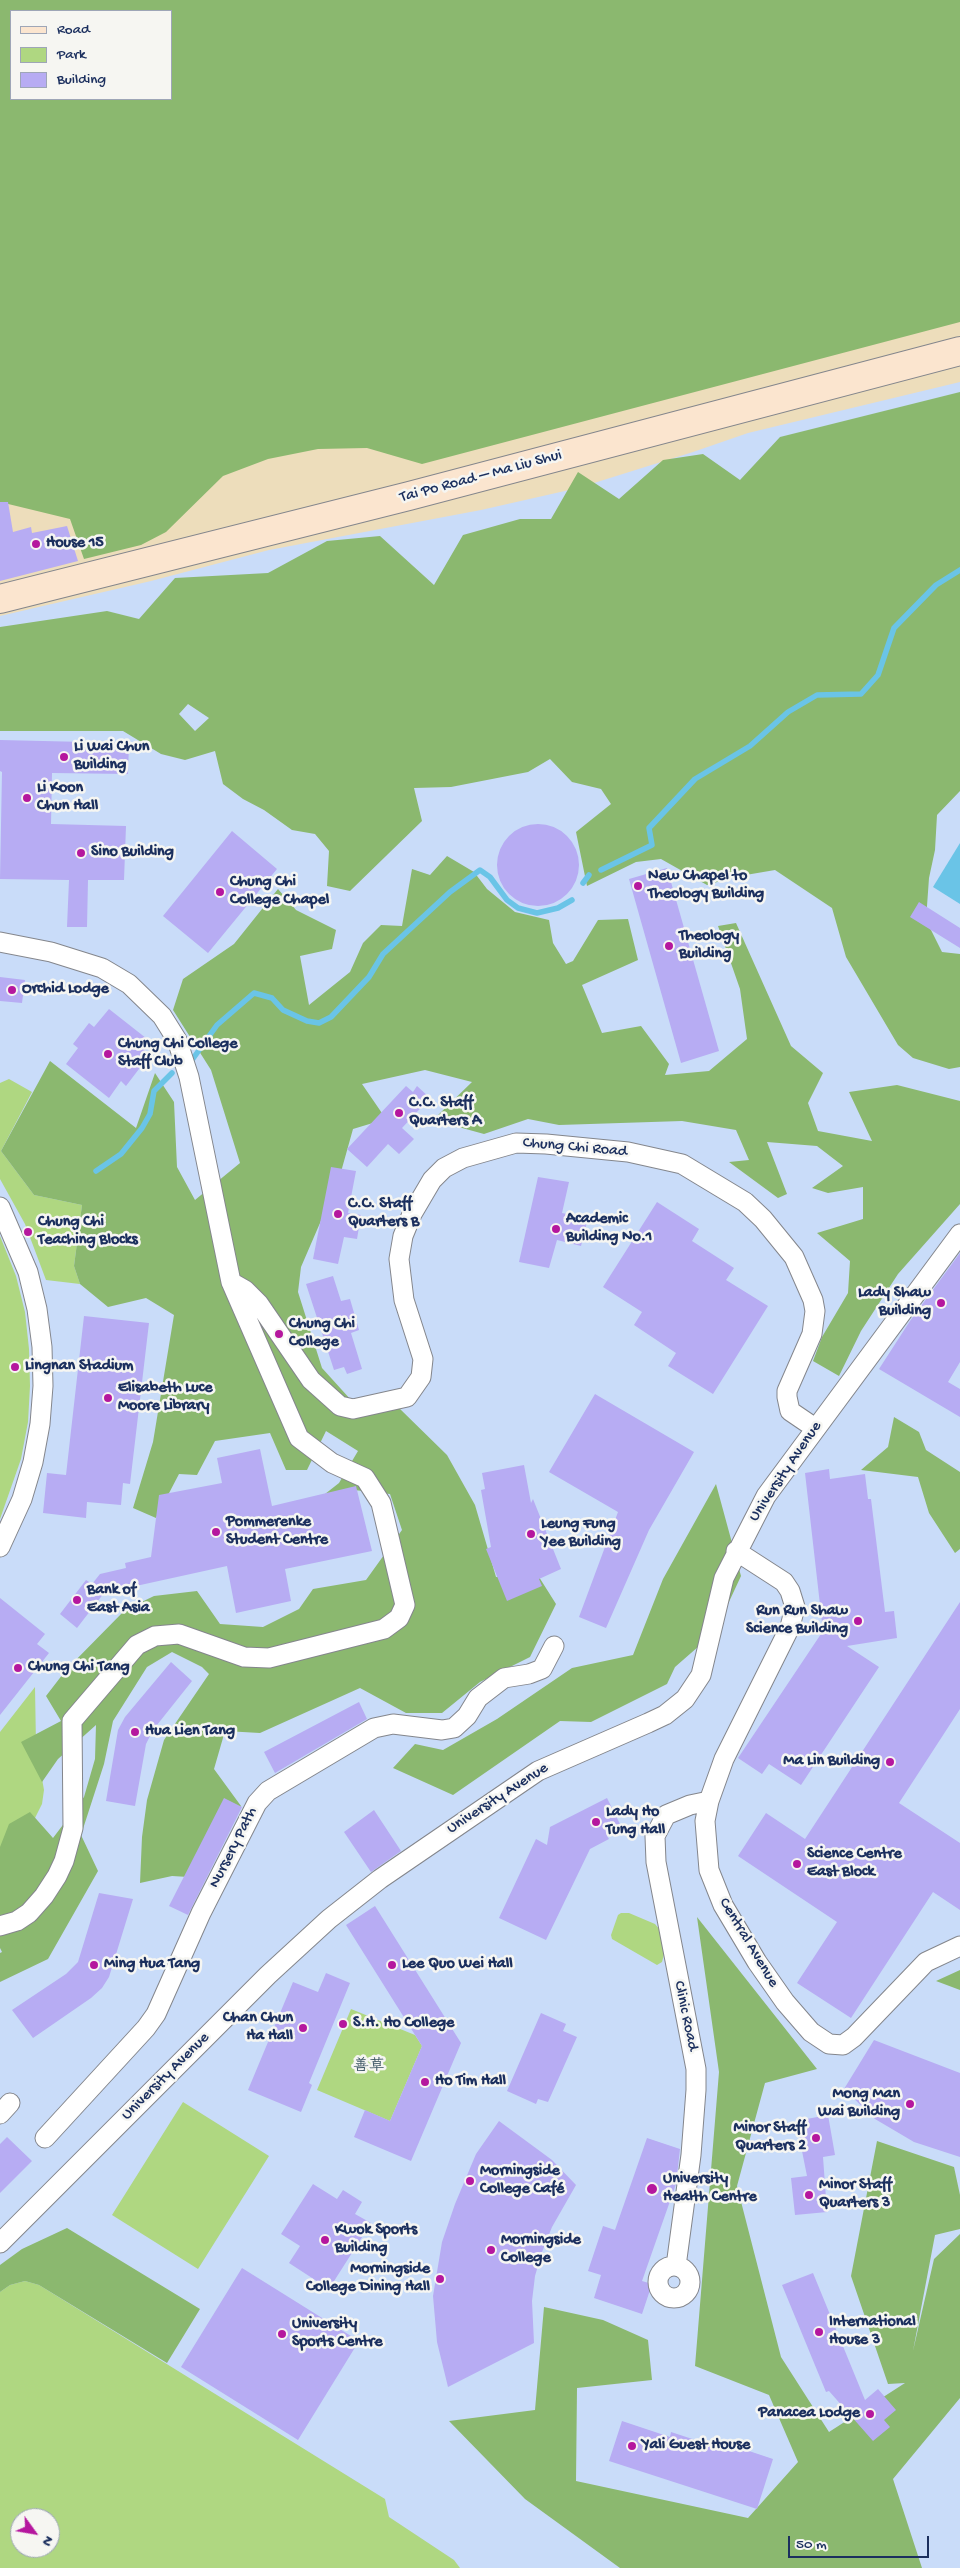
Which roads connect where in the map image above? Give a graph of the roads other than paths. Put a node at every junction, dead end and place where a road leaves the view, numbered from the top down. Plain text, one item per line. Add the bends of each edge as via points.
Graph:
1 (960, 351) edge
2 (0, 599) edge
3 (0, 942) edge
4 (0, 1207) edge
5 (960, 1234) edge
6 (231, 1282) junction
7 (815, 1428) junction
8 (0, 1547) edge
9 (736, 1551) junction
10 (554, 1646) dead end
11 (708, 1801) junction
12 (0, 1926) edge
13 (960, 1946) edge
14 (45, 2138) dead end
15 (0, 2243) edge
16 (676, 2266) dead end

1 - 2 main road, Tai Po Road – Ma Liu Shui via 410,496
3 - 6 street via 51,952 102,968 142,994 171,1028 189,1077
4 - 8 street via 28,1272 37,1309 43,1386 33,1462 22,1499
5 - 7 street, University Avenue
6 - 7 street, Chung Chi Road via 245,1290 258,1304 311,1380 340,1406 353,1409 407,1397 418,1383 424,1365 400,1280 400,1248 412,1214 426,1188 444,1168 454,1161 516,1143 584,1146 682,1164 745,1202 763,1218 794,1257 815,1311 808,1345 787,1391 787,1404 790,1411
6 - 12 street via 299,1438 332,1463 365,1478 381,1503 406,1605 399,1618 384,1629 269,1658 244,1657 179,1634 155,1636 138,1645 72,1721 73,1828 57,1876 29,1913
7 - 9 street, University Avenue via 766,1496
9 - 11 street, Central Avenue via 784,1582 793,1598 794,1614 724,1759
9 - 15 street, University Avenue via 720,1592 700,1675 685,1699 648,1723 538,1771 373,1884 329,1919 268,1976
10 - 14 street, Nursery Path via 542,1668 504,1678 478,1698 462,1723 454,1728 442,1730 393,1724 374,1728 268,1791 257,1803 214,1887 156,2014
11 - 13 street, Central Avenue via 705,1822 709,1870 723,1905 785,2002 811,2032 830,2044 843,2045 854,2037 926,1962
11 - 16 street, Clinic Road via 666,1815 654,1836 656,1862 696,2069 691,2155

